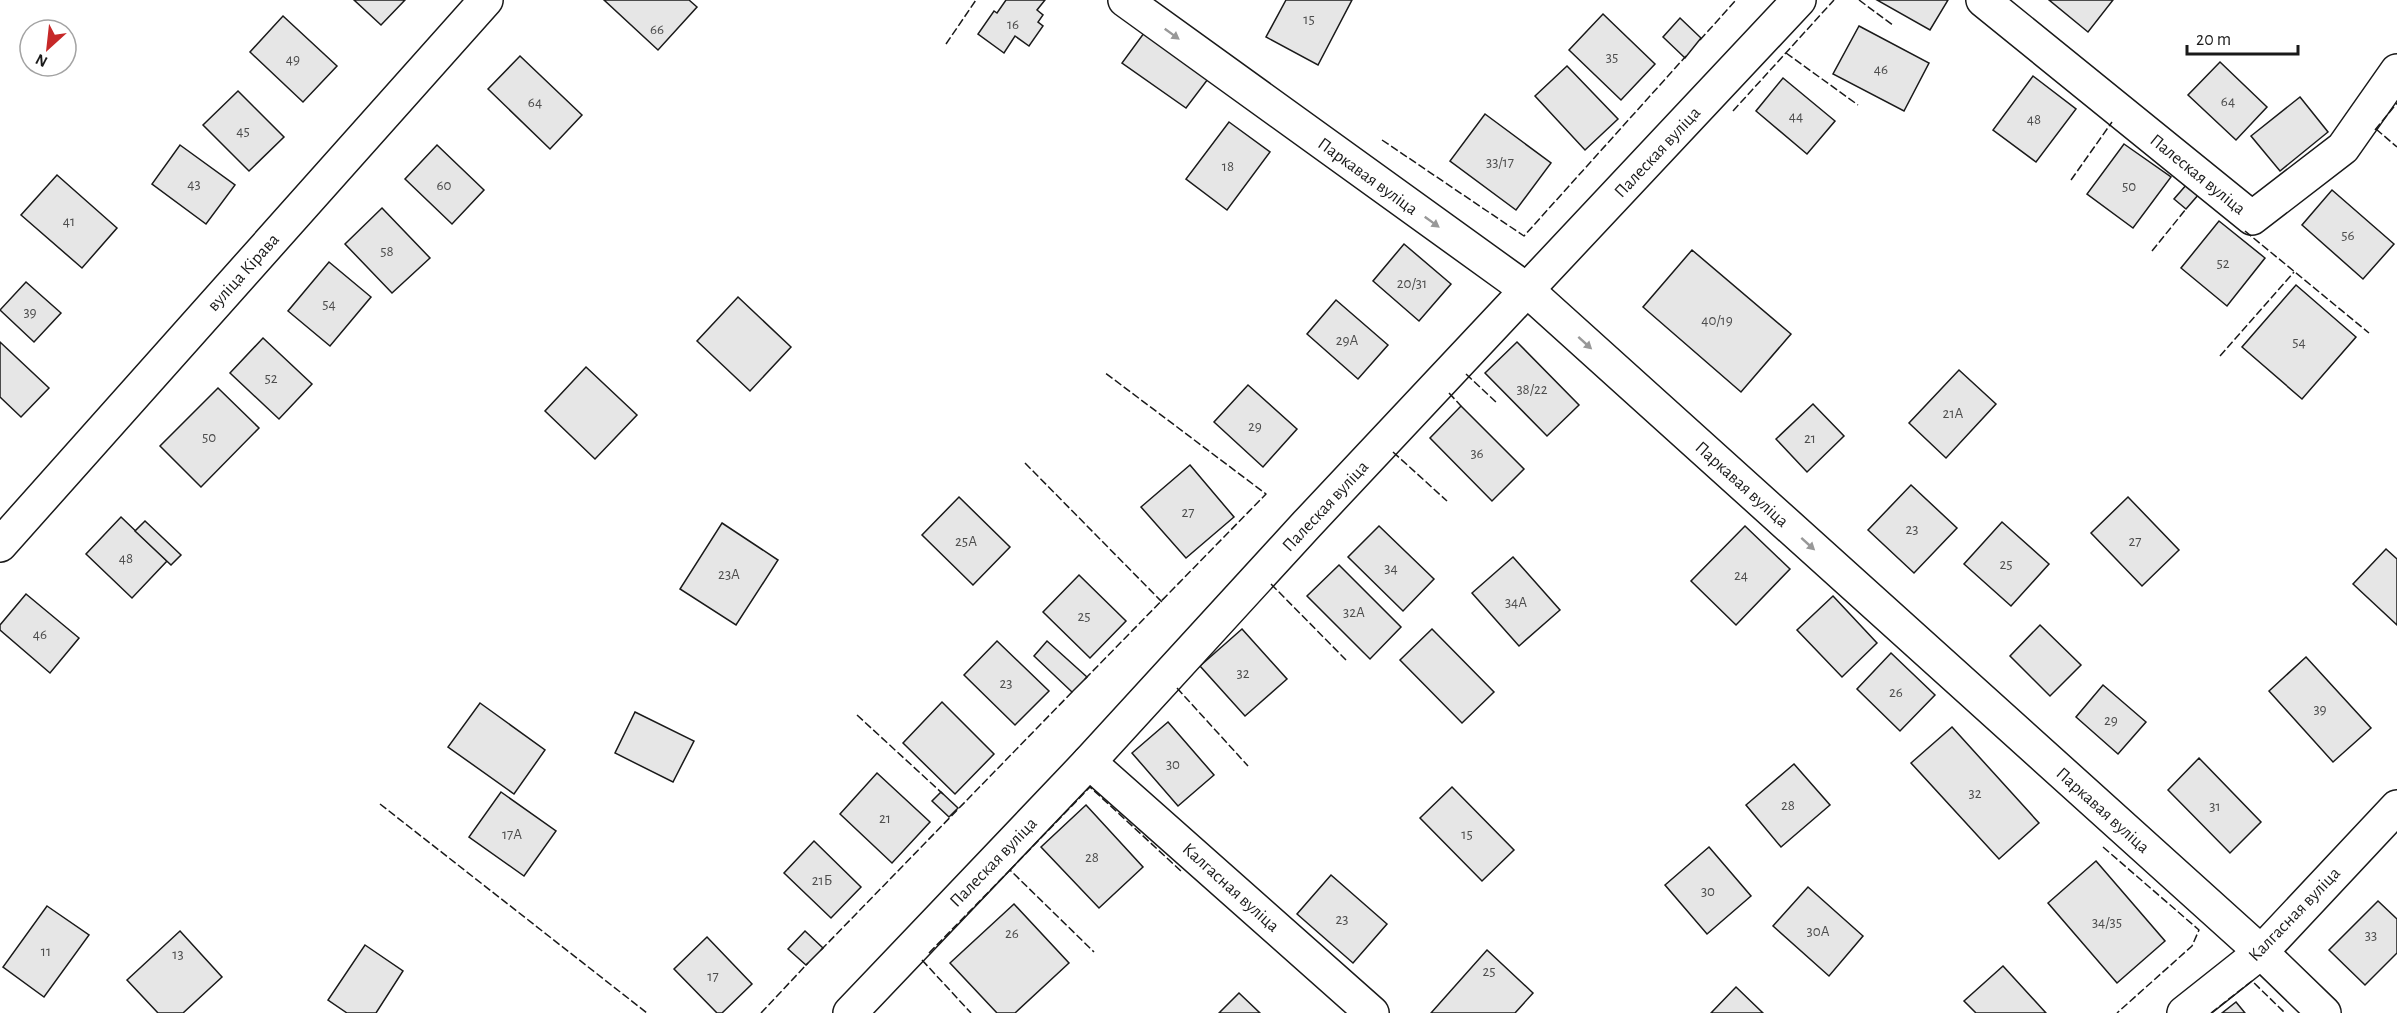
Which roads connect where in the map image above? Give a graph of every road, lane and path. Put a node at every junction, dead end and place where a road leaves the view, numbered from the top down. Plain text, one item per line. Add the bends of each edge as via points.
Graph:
1 (486, 0) edge
2 (1125, 0) edge
3 (1799, 0) edge
4 (1983, 0) edge
5 (2397, 71) edge
6 (1527, 290) junction
7 (0, 545) edge
8 (1089, 762) junction
9 (2397, 807) edge
10 (2261, 952) junction
11 (850, 1013) edge
12 (1372, 1013) edge
13 (2184, 1013) edge
14 (2324, 1013) edge

1 - 7 street, вуліца Кірава
2 -> 6 street, Паркавая вуліца
3 - 6 street, Палеская вуліца
4 - 5 street, Палеская вуліца via 2252,218 2343,148
6 - 8 street, Палеская вуліца
6 -> 10 street, Паркавая вуліца
8 - 11 street, Палеская вуліца
8 - 12 street, Калгасная вуліца
9 - 10 street, Калгасная вуліца
10 - 13 street, Калгасная вуліца
10 - 14 street, Паркавая вуліца

